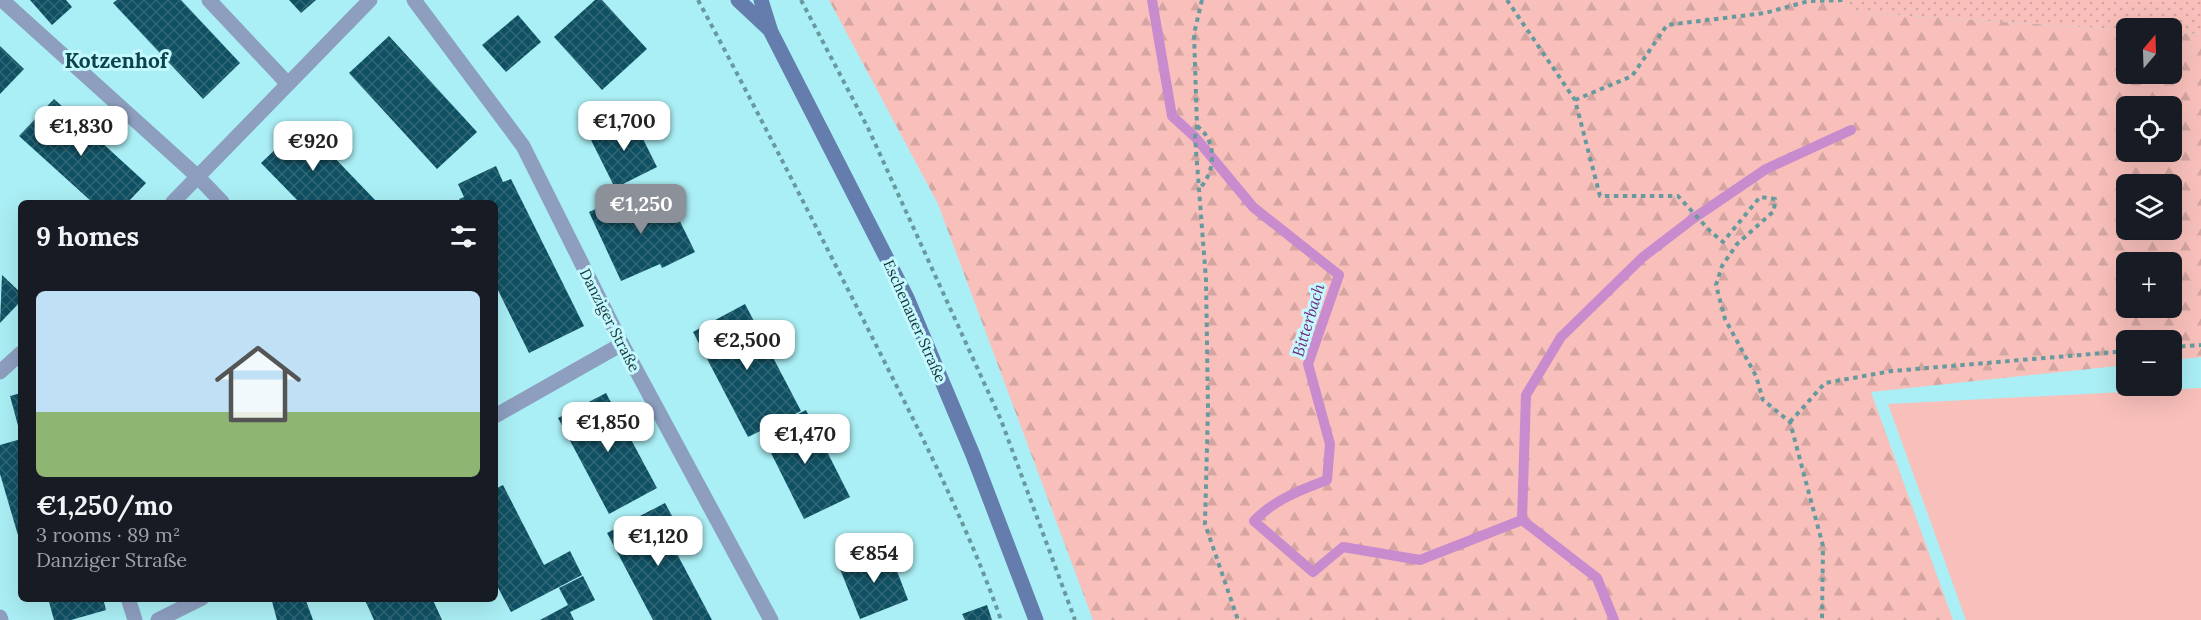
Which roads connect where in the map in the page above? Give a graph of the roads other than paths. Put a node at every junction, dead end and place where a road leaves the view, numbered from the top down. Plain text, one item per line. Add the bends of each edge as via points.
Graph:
1 (2, 0) edge
2 (209, 0) edge
3 (370, 0) edge
4 (414, 0) edge
5 (738, 0) edge
6 (761, 0) edge
7 (771, 32) junction
8 (287, 83) junction
9 (197, 177) junction
10 (175, 200) edge
11 (220, 200) edge
12 (622, 344) junction
13 (18, 356) edge
14 (0, 372) edge
15 (498, 414) edge
16 (129, 602) edge
17 (194, 602) edge
18 (135, 620) edge
19 (158, 620) edge
20 (771, 620) edge
21 (1036, 620) edge

1 - 9 street
2 - 8 street
3 - 8 street
4 - 12 street, Danziger Straße via 523,146
5 - 7 main road, Eschenauer Straße
6 - 7 main road, Eschenauer Straße
7 - 21 main road, Eschenauer Straße via 908,298 974,454
8 - 9 street
9 - 10 street
9 - 11 street
12 - 15 street
12 - 20 street, Danziger Straße
13 - 14 street
16 - 18 street
17 - 19 street

